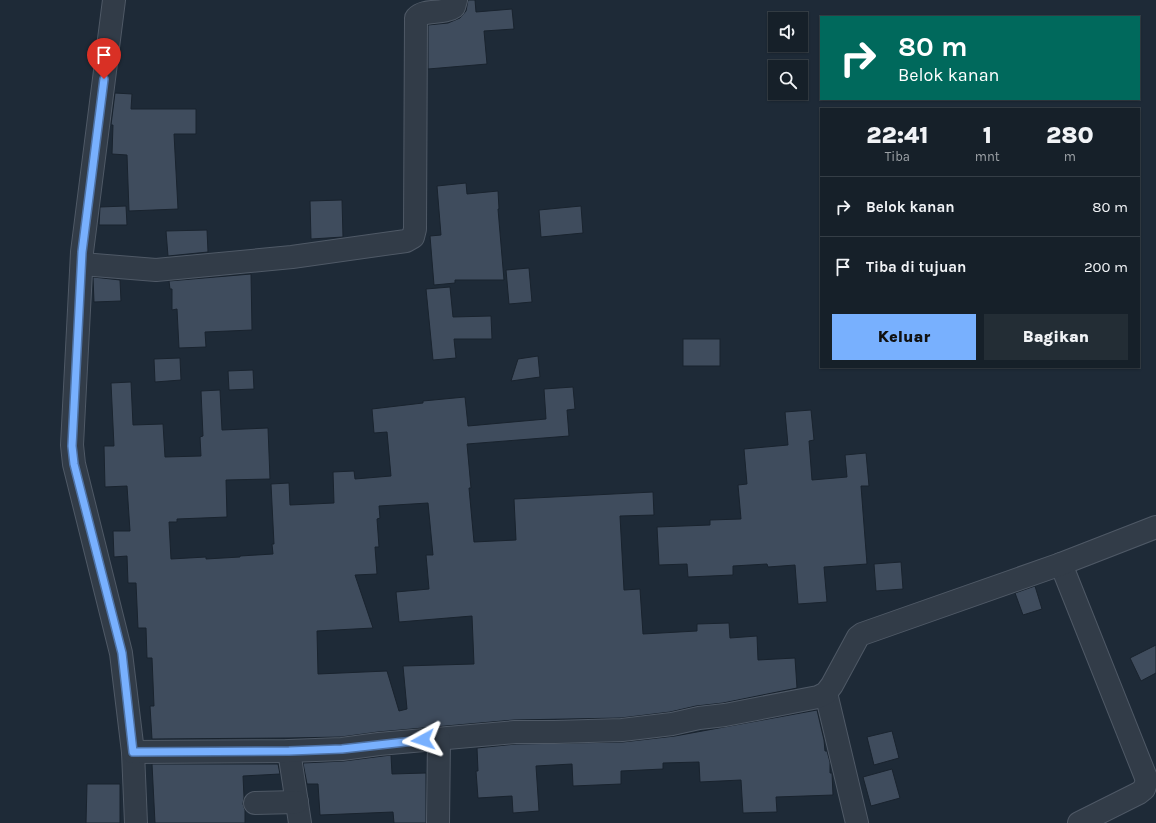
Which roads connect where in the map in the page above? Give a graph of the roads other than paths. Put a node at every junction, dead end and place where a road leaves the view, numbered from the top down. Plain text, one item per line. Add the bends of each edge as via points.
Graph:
1 (114, 0) edge
2 (456, 0) edge
3 (82, 264) junction
4 (1156, 527) edge
5 (1061, 564) junction
6 (826, 692) junction
7 (439, 739) junction
8 (289, 751) junction
9 (133, 752) junction
10 (297, 802) junction
11 (255, 803) dead end
12 (136, 823) edge
13 (300, 823) edge
14 (438, 823) edge
15 (857, 823) edge
16 (1079, 823) edge

1 - 3 street
2 - 3 street via 450,10 419,15 416,18 413,237 406,241 292,257 156,270
3 - 9 street via 73,452 122,653
4 - 5 street
5 - 6 street via 862,634
5 - 16 street via 1146,780 1144,789 1139,793
6 - 7 street via 818,698 672,724 622,730 515,732
6 - 15 street
7 - 8 street via 342,749
7 - 14 street
8 - 9 street
8 - 10 street
9 - 12 street
10 - 11 street
10 - 13 street

